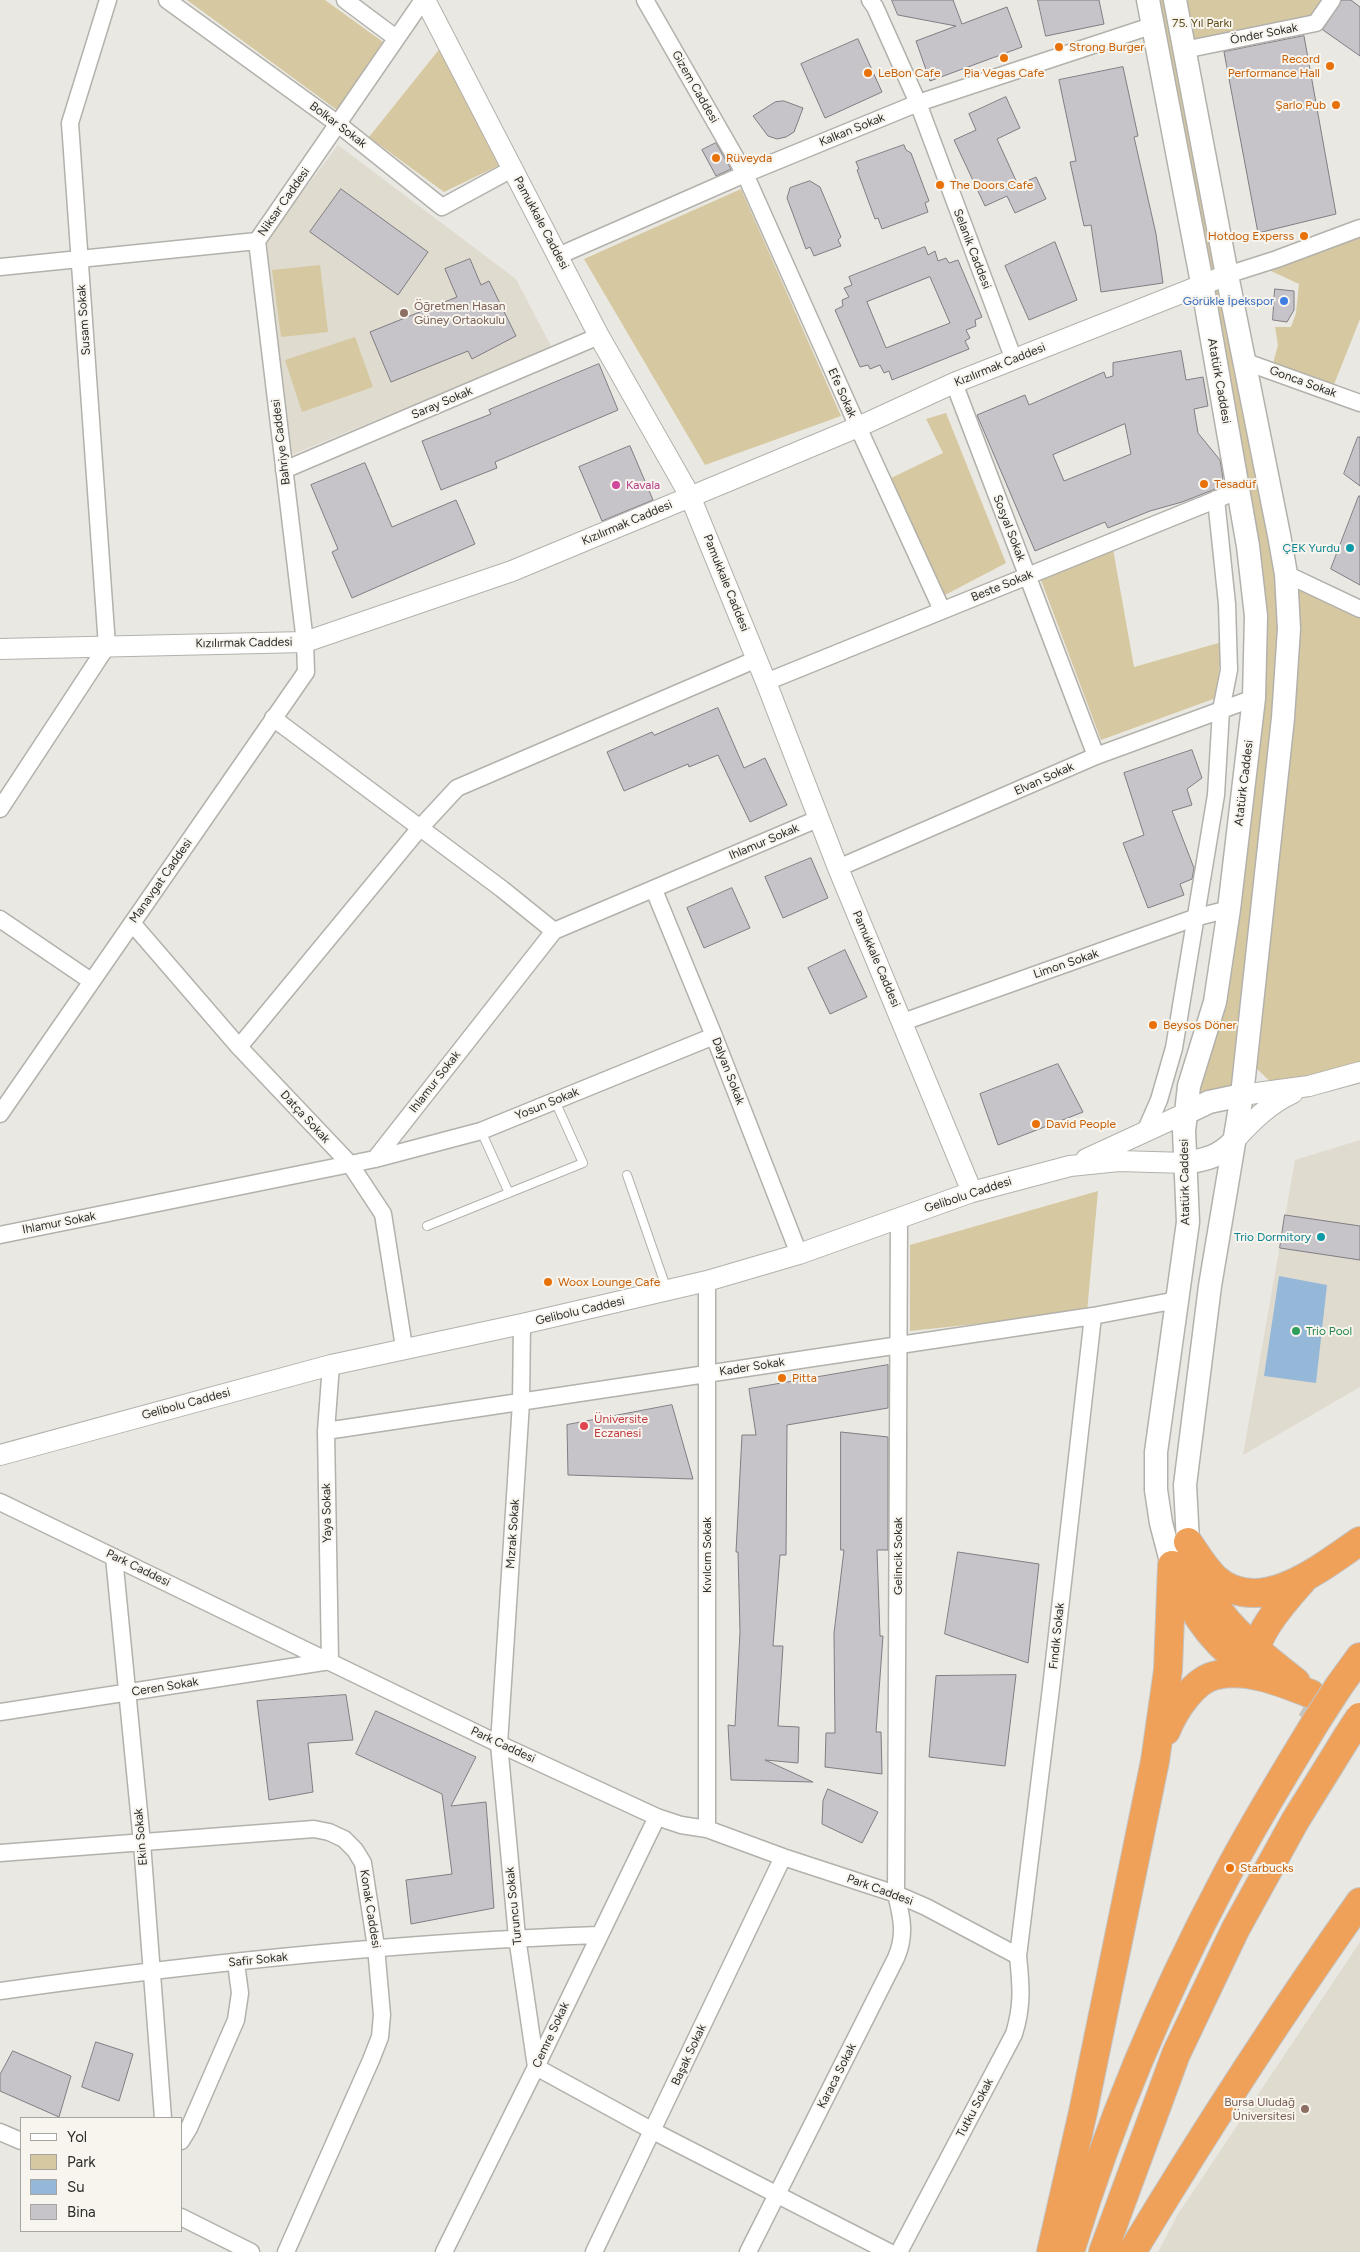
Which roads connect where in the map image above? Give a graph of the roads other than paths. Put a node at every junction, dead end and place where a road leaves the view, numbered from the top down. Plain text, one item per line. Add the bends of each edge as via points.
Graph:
1 (108, 0) edge
2 (167, 0) edge
3 (345, 0) edge
4 (424, 0) edge
5 (645, 0) edge
6 (1148, 0) edge
7 (1175, 0) edge
8 (1332, 0) edge
9 (875, 2) edge
10 (1154, 25) junction
11 (396, 38) junction
12 (1184, 50) junction
13 (918, 103) junction
14 (338, 124) junction
15 (512, 169) junction
16 (745, 174) junction
17 (1360, 228) edge
18 (257, 241) junction
19 (558, 256) junction
20 (80, 260) junction
21 (0, 267) edge
22 (1227, 275) junction
23 (1202, 283) junction
24 (599, 336) junction
25 (1014, 360) junction
26 (1246, 362) junction
27 (954, 384) junction
28 (1360, 403) edge
29 (858, 427) junction
30 (284, 470) junction
31 (1237, 490) junction
32 (690, 496) junction
33 (1216, 499) junction
34 (1286, 574) junction
35 (1028, 576) junction
36 (1360, 609) edge
37 (942, 610) junction
38 (305, 642) junction
39 (107, 646) junction
40 (0, 648) edge
41 (756, 659) junction
42 (766, 682) junction
43 (1254, 698) junction
44 (1222, 710) junction
45 (273, 718) junction
46 (1096, 756) junction
47 (0, 808) edge
48 (820, 818) junction
49 (419, 828) junction
50 (838, 868) junction
51 (654, 890) junction
52 (1229, 908) junction
53 (1194, 918) junction
54 (0, 919) edge
55 (132, 923) junction
56 (554, 931) junction
57 (92, 981) junction
58 (903, 1022) junction
59 (714, 1036) junction
60 (239, 1048) junction
61 (1360, 1072) edge
62 (1309, 1086) junction
63 (1242, 1095) junction
64 (555, 1101) junction
65 (1186, 1113) junction
66 (0, 1114) edge
67 (481, 1131) junction
68 (1145, 1132) junction
69 (1234, 1141) junction
70 (375, 1159) junction
71 (1186, 1163) junction
72 (350, 1164) junction
73 (1070, 1166) junction
74 (627, 1175) dead end
75 (972, 1192) junction
76 (509, 1193) junction
77 (899, 1218) junction
78 (427, 1226) dead end
79 (0, 1235) edge
80 (799, 1254) junction
81 (707, 1281) junction
82 (666, 1290) junction
83 (1178, 1300) junction
84 (1093, 1316) junction
85 (522, 1324) junction
86 (899, 1344) junction
87 (404, 1348) junction
88 (331, 1365) junction
89 (707, 1374) junction
90 (521, 1403) junction
91 (326, 1431) junction
92 (0, 1454) edge
93 (0, 1502) edge
94 (1360, 1540) edge
95 (1188, 1542) junction
96 (114, 1557) junction
97 (1172, 1566) junction
98 (1302, 1580) junction
99 (1255, 1650) junction
100 (1360, 1657) edge
101 (330, 1661) junction
102 (1264, 1678) junction
103 (128, 1693) junction
104 (1312, 1705) junction
105 (0, 1712) edge
106 (1354, 1727) edge
107 (499, 1744) junction
108 (1156, 1761) junction
109 (657, 1817) junction
110 (706, 1829) junction
111 (142, 1843) junction
112 (0, 1853) edge
113 (783, 1857) junction
114 (896, 1894) junction
115 (1360, 1902) edge
116 (599, 1934) junction
117 (517, 1937) junction
118 (376, 1947) junction
119 (1018, 1956) junction
120 (236, 1963) junction
121 (150, 1970) junction
122 (0, 1991) edge
123 (536, 2067) junction
124 (163, 2117) edge
125 (653, 2131) junction
126 (0, 2132) edge
127 (182, 2139) edge
128 (20, 2142) edge
129 (777, 2194) junction
130 (182, 2217) edge
131 (252, 2252) edge
132 (286, 2252) edge
133 (444, 2252) edge
134 (594, 2252) edge
135 (748, 2252) edge
136 (889, 2252) edge
137 (899, 2252) edge
138 (1051, 2252) edge
139 (1070, 2252) edge
140 (1104, 2252) edge
141 (1132, 2252) edge

1 - 20 street, Susam Sokak via 70,123
2 - 14 street, Bolkar Sokak
3 - 11 street
4 - 11 street, Niksar Caddesi
4 - 15 street, Pamukkale Caddesi
5 - 16 street, Gizem Caddesi
6 - 10 main road, Atatürk Caddesi
7 - 12 main road
8 - 12 street, Önder Sokak via 1316,23
9 - 13 street, Selanik Caddesi
10 - 13 street, Kalkan Sokak
10 - 23 main road, Atatürk Caddesi
11 - 14 street, Niksar Caddesi
12 - 22 main road
13 - 16 street, Kalkan Sokak
13 - 25 street, Selanik Caddesi
14 - 15 street, Bolkar Sokak via 442,207
14 - 18 street, Niksar Caddesi
15 - 19 street, Pamukkale Caddesi
16 - 19 street, Kalkan Sokak
16 - 29 street, Efe Sokak
17 - 22 street
18 - 20 street, Niksar Caddesi
18 - 30 street, Bahriye Caddesi
19 - 24 street, Pamukkale Caddesi
20 - 21 street, Niksar Caddesi
20 - 39 street, Susam Sokak
22 - 23 street, Kızılırmak Caddesi
22 - 26 main road
23 - 25 street, Kızılırmak Caddesi
23 - 31 main road, Atatürk Caddesi
24 - 30 street, Saray Sokak
24 - 32 street, Pamukkale Caddesi
25 - 27 street, Kızılırmak Caddesi
26 - 28 street, Gonca Sokak
26 - 34 main road
27 - 29 street, Kızılırmak Caddesi
27 - 35 street, Sosyal Sokak
29 - 32 street, Kızılırmak Caddesi
29 - 37 street, Efe Sokak
30 - 38 street, Bahriye Caddesi
31 - 33 street, Beste Sokak
31 - 43 main road, Atatürk Caddesi via 1248,546 1256,616
32 - 38 street, Kızılırmak Caddesi via 512,571
32 - 41 street, Pamukkale Caddesi
33 - 35 street, Beste Sokak
33 - 44 street via 1227,604 1229,670
34 - 36 street
34 - 63 main road via 1289,629 1283,718
35 - 37 street, Beste Sokak
35 - 46 street, Sosyal Sokak
37 - 42 street, Beste Sokak
38 - 39 street, Kızılırmak Caddesi
38 - 45 street, Manavgat Caddesi via 306,672
39 - 40 street, Kızılırmak Caddesi
39 - 47 street
41 - 42 street, Pamukkale Caddesi
41 - 49 street via 456,788
42 - 48 street, Pamukkale Caddesi
43 - 44 street, Elvan Sokak
43 - 52 main road, Atatürk Caddesi
44 - 46 street, Elvan Sokak
44 - 53 street via 1216,795
45 - 49 street
45 - 55 street, Manavgat Caddesi
46 - 50 street, Elvan Sokak
48 - 50 street, Pamukkale Caddesi
48 - 51 street, Ihlamur Sokak
49 - 56 street
49 - 60 street
50 - 58 street, Pamukkale Caddesi
51 - 56 street, Ihlamur Sokak
51 - 59 street, Dalyan Sokak
52 - 53 street, Limon Sokak
52 - 65 main road, Atatürk Caddesi via 1215,1002 1189,1086
53 - 58 street, Limon Sokak
53 - 68 street via 1174,1048 1159,1100
54 - 57 street
55 - 57 street, Manavgat Caddesi
55 - 60 street, Datça Sokak
56 - 70 street, Ihlamur Sokak
57 - 66 street, Manavgat Caddesi
58 - 75 street, Pamukkale Caddesi
59 - 64 street, Yosun Sokak
59 - 80 street, Dalyan Sokak
60 - 72 street, Datça Sokak
61 - 62 street
62 - 63 street
62 - 69 street via 1259,1114
63 - 65 main road via 1209,1102
63 - 69 main road
64 - 67 street, Yosun Sokak
64 - 76 lane via 583,1163
65 - 68 street
65 - 71 main road, Atatürk Caddesi
67 - 70 street, Yosun Sokak
67 - 76 lane
68 - 73 street
69 - 71 main road via 1222,1153 1208,1160
69 - 95 main road via 1210,1286 1185,1485
70 - 72 street, Ihlamur Sokak
71 - 73 street, Gelibolu Caddesi via 1119,1161
71 - 83 main road, Atatürk Caddesi via 1188,1222
72 - 79 street, Ihlamur Sokak
72 - 87 street, Datça Sokak via 383,1214
73 - 75 street, Gelibolu Caddesi
74 - 82 lane
75 - 77 street, Gelibolu Caddesi
76 - 78 lane
77 - 80 street, Gelibolu Caddesi
77 - 86 street, Gelincik Sokak
80 - 81 street, Gelibolu Caddesi
81 - 82 street, Gelibolu Caddesi
81 - 89 street, Kıvılcım Sokak
82 - 85 street, Gelibolu Caddesi
83 - 84 street, Kader Sokak
83 - 97 main road, Atatürk Caddesi via 1156,1452 1156,1490
84 - 86 street, Kader Sokak
84 - 119 street, Fındık Sokak
85 - 87 street, Gelibolu Caddesi
85 - 90 street, Mızrak Sokak
86 - 89 street, Kader Sokak
86 - 114 street, Gelincik Sokak
87 - 88 street, Gelibolu Caddesi
88 - 91 street, Yaya Sokak
88 - 92 street, Gelibolu Caddesi
89 - 90 street, Kader Sokak
89 - 110 street, Kıvılcım Sokak
90 - 91 street, Kader Sokak
90 - 107 street, Mızrak Sokak
91 - 101 street, Yaya Sokak
93 - 96 street, Park Caddesi
94 - 98 highway
95 - 98 highway via 1217,1580 1236,1590 1272,1592
95 - 99 highway via 1212,1601
96 - 101 street, Park Caddesi
96 - 103 street, Ekin Sokak
97 - 102 highway via 1183,1593 1207,1632 1234,1659
97 - 108 highway via 1168,1670
98 - 99 highway via 1276,1612
99 - 102 highway via 1256,1665
99 - 104 highway
100 - 104 highway, bridge via 1339,1686
101 - 103 street, Ceren Sokak
101 - 107 street, Park Caddesi
102 - 104 highway via 1280,1681
102 - 108 highway via 1215,1675 1199,1684 1183,1698 1167,1728
103 - 105 street, Ceren Sokak
103 - 111 street, Ekin Sokak
104 - 139 highway via 1177,1973 1135,2067
106 - 140 highway via 1295,1821 1235,1930 1176,2054
107 - 109 street, Park Caddesi
107 - 117 street, Turuncu Sokak
108 - 138 highway
109 - 110 street, Park Caddesi
109 - 116 street, Cemre Sokak
110 - 113 street, Park Caddesi
111 - 112 street, Konak Caddesi
111 - 118 street, Konak Caddesi via 314,1829 344,1838 363,1863
111 - 121 street, Ekin Sokak
113 - 114 street, Park Caddesi
113 - 125 street, Başak Sokak
114 - 119 street, Park Caddesi
114 - 129 street, Karaca Sokak via 903,1921 902,1945
115 - 141 highway via 1228,2099
116 - 117 street, Safir Sokak
116 - 123 street, Cemre Sokak
117 - 118 street, Safir Sokak
117 - 123 street, Turuncu Sokak
118 - 120 street, Safir Sokak
118 - 132 street, Konak Caddesi via 382,2015 380,2037
119 - 137 street, Tutku Sokak via 1022,1995 1014,2034
120 - 121 street, Safir Sokak
120 - 127 street via 240,1993 236,2020
121 - 122 street, Safir Sokak
121 - 124 street, Ekin Sokak
123 - 125 street
123 - 133 street, Cemre Sokak
125 - 129 street
125 - 134 street, Başak Sokak
126 - 128 street
129 - 135 street, Karaca Sokak
129 - 136 street
130 - 131 street

